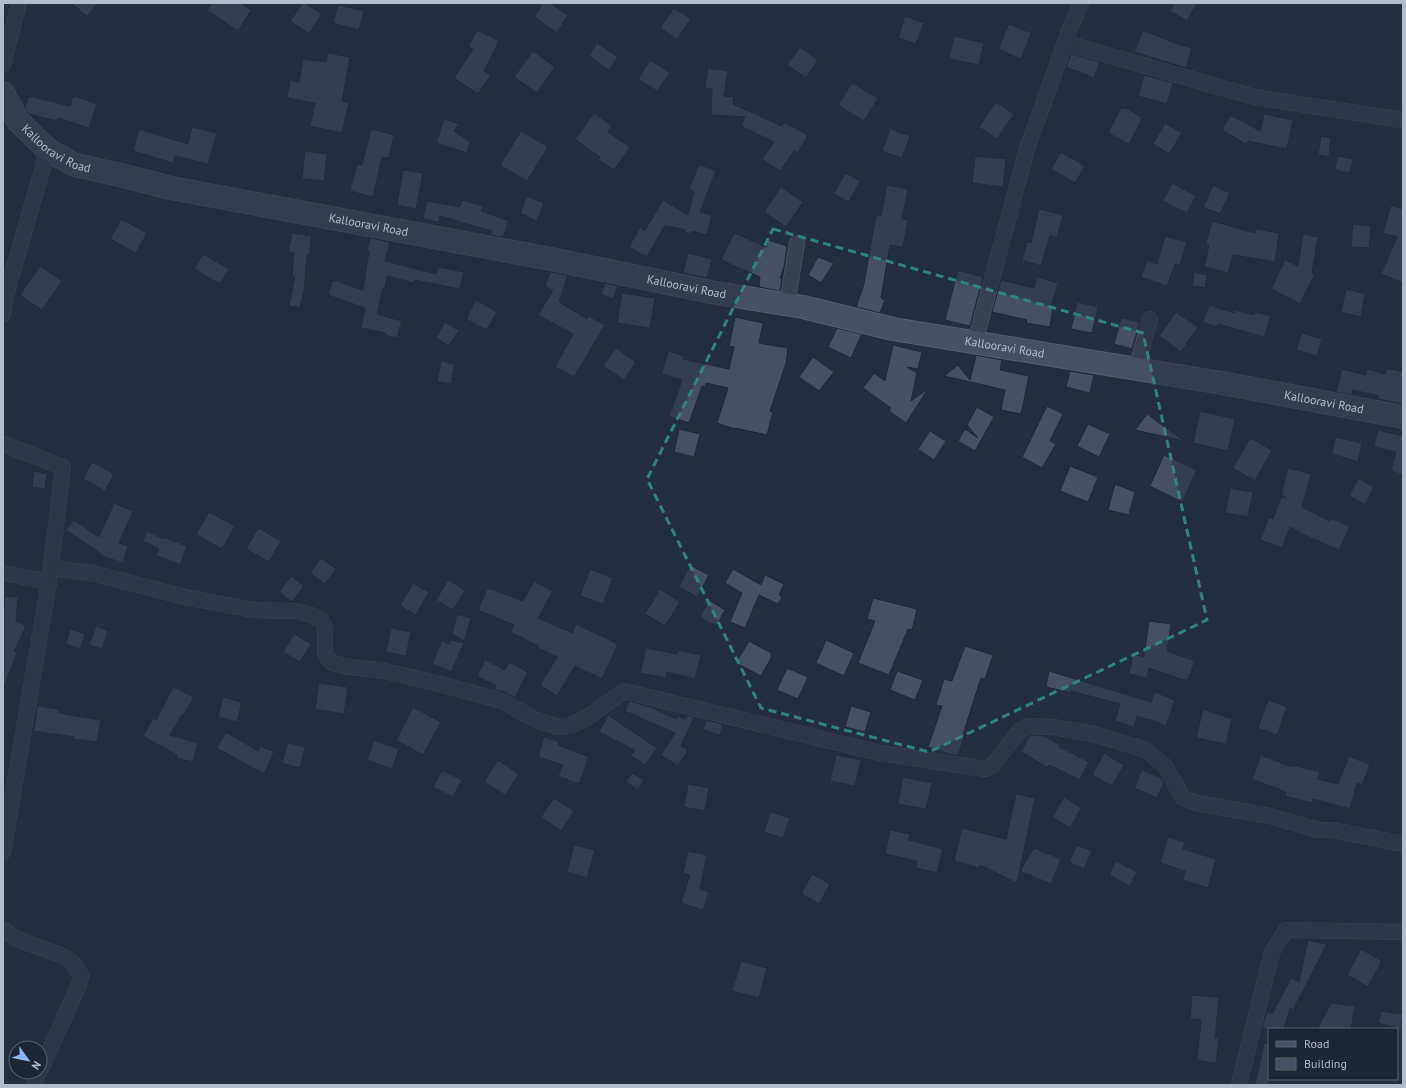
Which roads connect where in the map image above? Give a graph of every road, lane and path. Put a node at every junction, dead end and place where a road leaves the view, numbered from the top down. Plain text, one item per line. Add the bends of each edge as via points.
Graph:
1 (19, 3) edge
2 (1081, 3) edge
3 (1065, 43) junction
4 (3, 65) edge
5 (3, 93) edge
6 (1403, 120) edge
7 (48, 150) junction
8 (797, 243) dead end
9 (787, 305) junction
10 (3, 314) edge
11 (1150, 319) dead end
12 (975, 342) junction
13 (1136, 369) junction
14 (1403, 417) edge
15 (3, 444) edge
16 (3, 573) edge
17 (50, 575) junction
18 (1403, 844) edge
19 (3, 852) edge
20 (3, 929) edge
21 (1403, 932) edge
22 (48, 1053) edge
23 (1240, 1085) edge

1 - 4 street
2 - 3 street
3 - 6 street via 1254,98
3 - 12 street via 1027,149
5 - 7 main road, Kallooravi Road via 18,121
7 - 9 main road, Kallooravi Road via 75,165 171,188
7 - 10 street via 6,295
8 - 9 street
9 - 12 main road, Kallooravi Road via 893,329
11 - 13 street
12 - 13 main road, Kallooravi Road
13 - 14 main road, Kallooravi Road
15 - 17 street via 63,467
16 - 17 street
17 - 18 street via 92,573 185,598 253,610 310,615 324,625 325,654 333,663 380,670 502,701 538,721 559,727 572,725 588,717 624,691 880,753 985,769 992,765 1019,731 1028,726 1053,727 1094,734 1146,750 1165,766 1183,798 1190,801 1270,816 1318,830 1334,830
17 - 19 street
20 - 22 street via 17,939 63,956 73,963 80,976 79,985
21 - 23 street via 1286,930 1272,952

